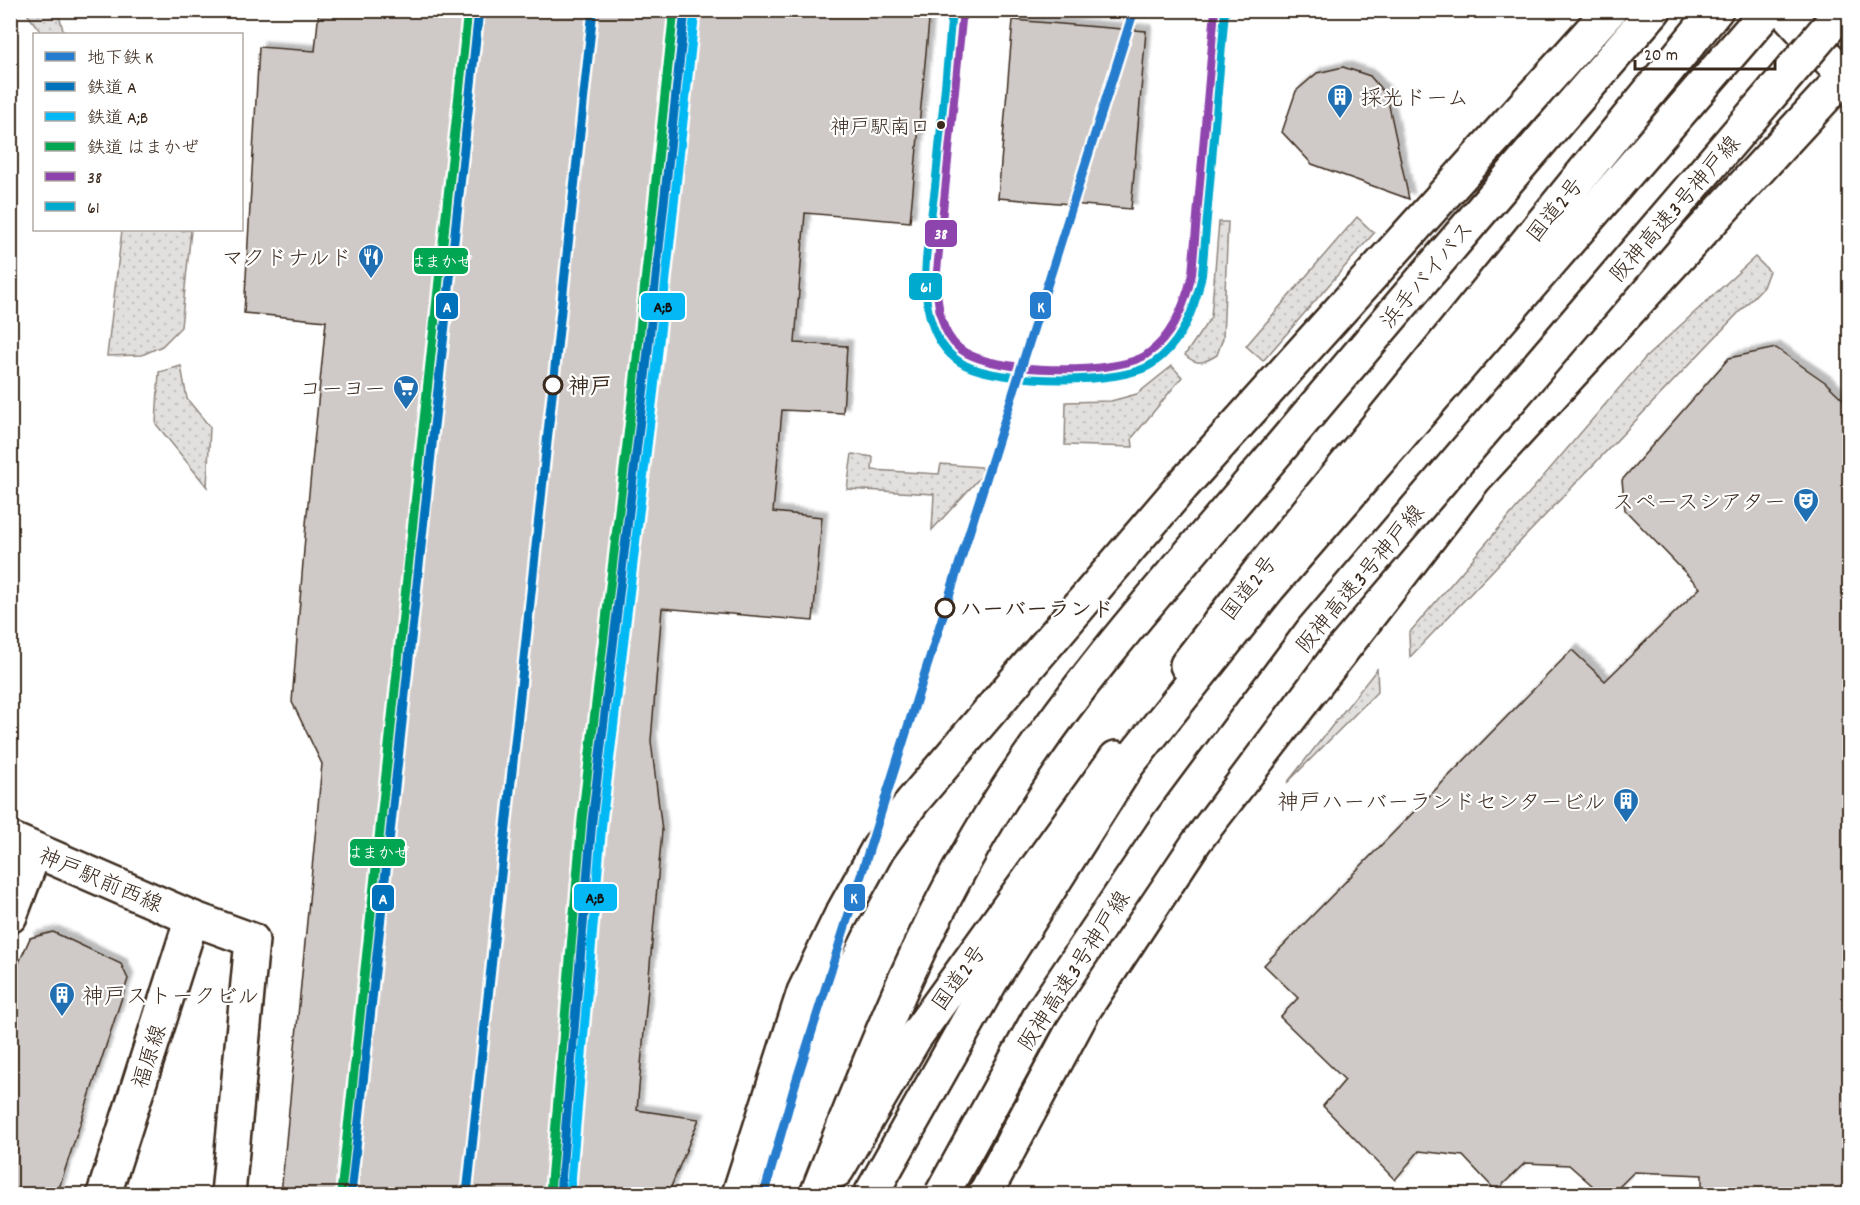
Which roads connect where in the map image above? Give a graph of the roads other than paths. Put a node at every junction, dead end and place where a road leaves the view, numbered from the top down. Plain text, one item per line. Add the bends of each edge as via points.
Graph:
1 (1611, 10) edge
2 (1654, 10) edge
3 (1716, 10) edge
4 (1768, 10) edge
5 (1784, 10) edge
6 (1843, 10) edge
7 (1848, 75) edge
8 (23, 844) edge
9 (10, 916) edge
10 (192, 918) junction
11 (104, 1194) edge
12 (228, 1194) edge
13 (739, 1194) edge
14 (817, 1194) edge
15 (823, 1194) edge
16 (871, 1194) edge
17 (942, 1194) edge
18 (985, 1194) edge

1 - 13 main road via 1183,485 912,802 878,849 804,992
2 - 14 main road, 浜手バイパス via 1077,692 1004,796 941,902 886,1020
3 - 15 main road, 国道2号 via 1259,572 1120,752 915,1037
4 - 16 main road via 1269,587 1128,764 991,981
5 - 7 main road
6 - 17 main road, 阪神高速3号神戸線, bridge via 1313,630 1169,823 1041,1014
7 - 18 main road via 1475,478 1208,823 1083,1011
8 - 9 main road
8 - 10 main road, 神戸駅前西線
10 - 11 main road, 福原線
10 - 12 main road, 神戸駅前西線 via 252,940

